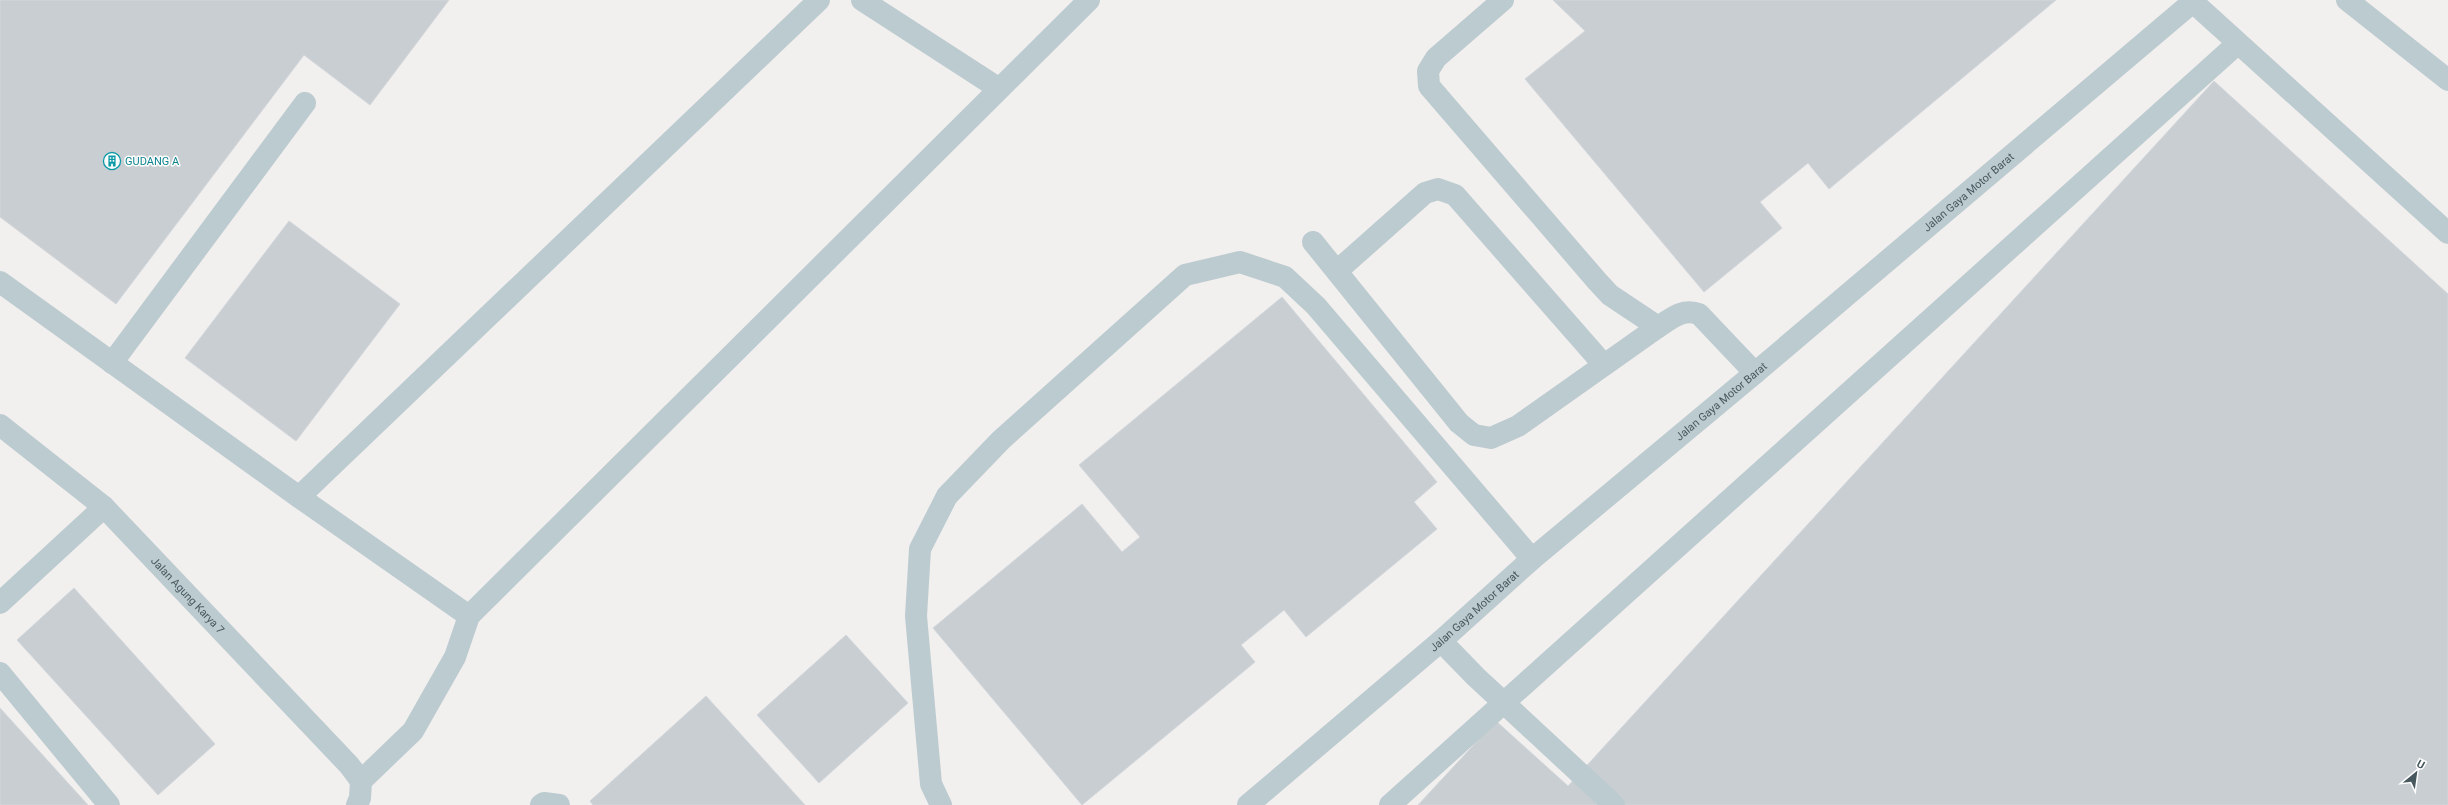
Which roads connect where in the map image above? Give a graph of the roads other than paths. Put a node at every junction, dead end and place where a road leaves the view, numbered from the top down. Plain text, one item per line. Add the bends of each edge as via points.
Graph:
1 (819, 0) edge
2 (862, 0) edge
3 (1089, 0) edge
4 (1503, 0) edge
5 (2347, 0) edge
6 (2194, 1) edge
7 (2237, 44) junction
8 (2448, 80) edge
9 (998, 88) junction
10 (306, 103) dead end
11 (2448, 232) edge
12 (1313, 242) dead end
13 (1338, 271) junction
14 (0, 282) edge
15 (1658, 327) junction
16 (112, 363) junction
17 (1604, 365) junction
18 (1755, 373) junction
19 (0, 425) edge
20 (299, 497) junction
21 (104, 508) junction
22 (1532, 558) junction
23 (0, 604) edge
24 (469, 616) junction
25 (1441, 640) junction
26 (0, 674) edge
27 (1504, 701) junction
28 (361, 781) junction
29 (109, 805) edge
30 (357, 805) edge
31 (541, 805) edge
32 (559, 805) edge
33 (941, 805) edge
34 (1248, 805) edge
35 (1390, 805) edge
36 (1614, 805) edge

1 - 20 street
2 - 9 street
3 - 9 street
4 - 15 street via 1436,58 1428,71 1428,86 1610,295
5 - 8 street
6 - 7 street
6 - 18 street, Jalan Gaya Motor Barat
7 - 11 street
7 - 27 street
9 - 24 street
10 - 16 street
12 - 13 street
13 - 17 street via 1459,423 1474,435 1491,438 1518,426
13 - 17 street via 1424,193 1438,189 1454,195
14 - 16 street
15 - 17 street
15 - 18 street via 1690,310 1699,314
16 - 20 street
18 - 22 street, Jalan Gaya Motor Barat
19 - 21 street, Jalan Agung Karya 7
20 - 24 street
21 - 23 street
21 - 28 street, Jalan Agung Karya 7 via 349,765
22 - 25 street, Jalan Gaya Motor Barat
22 - 33 street via 1316,306 1285,278 1240,262 1185,275 1001,440 947,496 920,550 916,616 931,784
24 - 28 street via 455,657 413,731
25 - 27 street via 1476,677
25 - 34 street, Jalan Gaya Motor Barat
26 - 29 street
27 - 35 street
27 - 36 street
28 - 30 street
31 - 32 street

